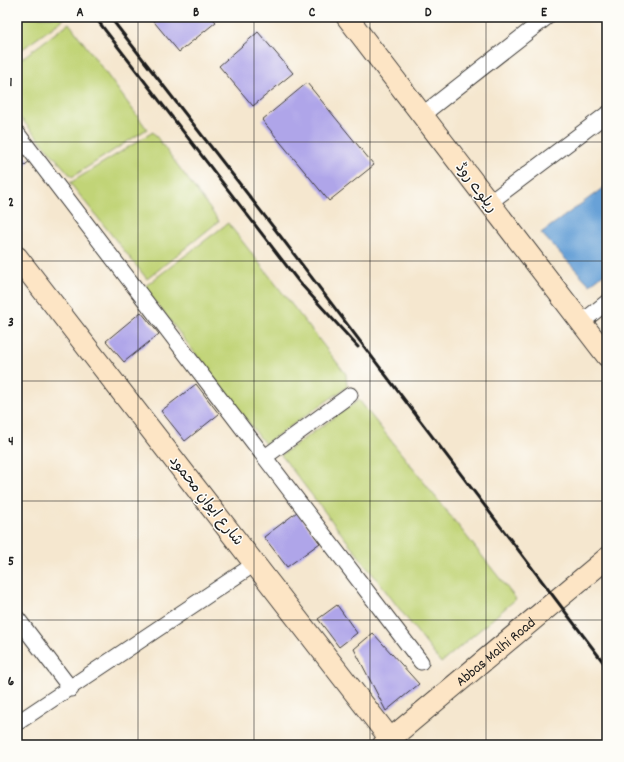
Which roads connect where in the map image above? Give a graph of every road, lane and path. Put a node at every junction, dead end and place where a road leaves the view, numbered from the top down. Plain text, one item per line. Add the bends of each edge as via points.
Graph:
1 (347, 17) edge
2 (547, 17) edge
3 (607, 114) edge
4 (422, 115) junction
5 (17, 133) edge
6 (489, 203) junction
7 (17, 257) edge
8 (607, 302) edge
9 (581, 323) junction
10 (607, 356) edge
11 (350, 395) dead end
12 (265, 457) junction
13 (607, 558) edge
14 (256, 563) junction
15 (17, 618) edge
16 (422, 662) dead end
17 (71, 689) junction
18 (17, 723) edge
19 (390, 743) edge

1 - 4 street, ریلوے روڈ
2 - 4 street
3 - 6 street
4 - 6 street, ریلوے روڈ
5 - 12 street
6 - 9 street, ریلوے روڈ
7 - 14 street, شارع ایوانِ محمود
8 - 9 street
9 - 10 street, ریلوے روڈ
11 - 12 street
12 - 16 street
13 - 19 street, Abbas Malhi Road
14 - 17 street
14 - 19 street, شارع ایوانِ محمود
15 - 17 street
17 - 18 street

